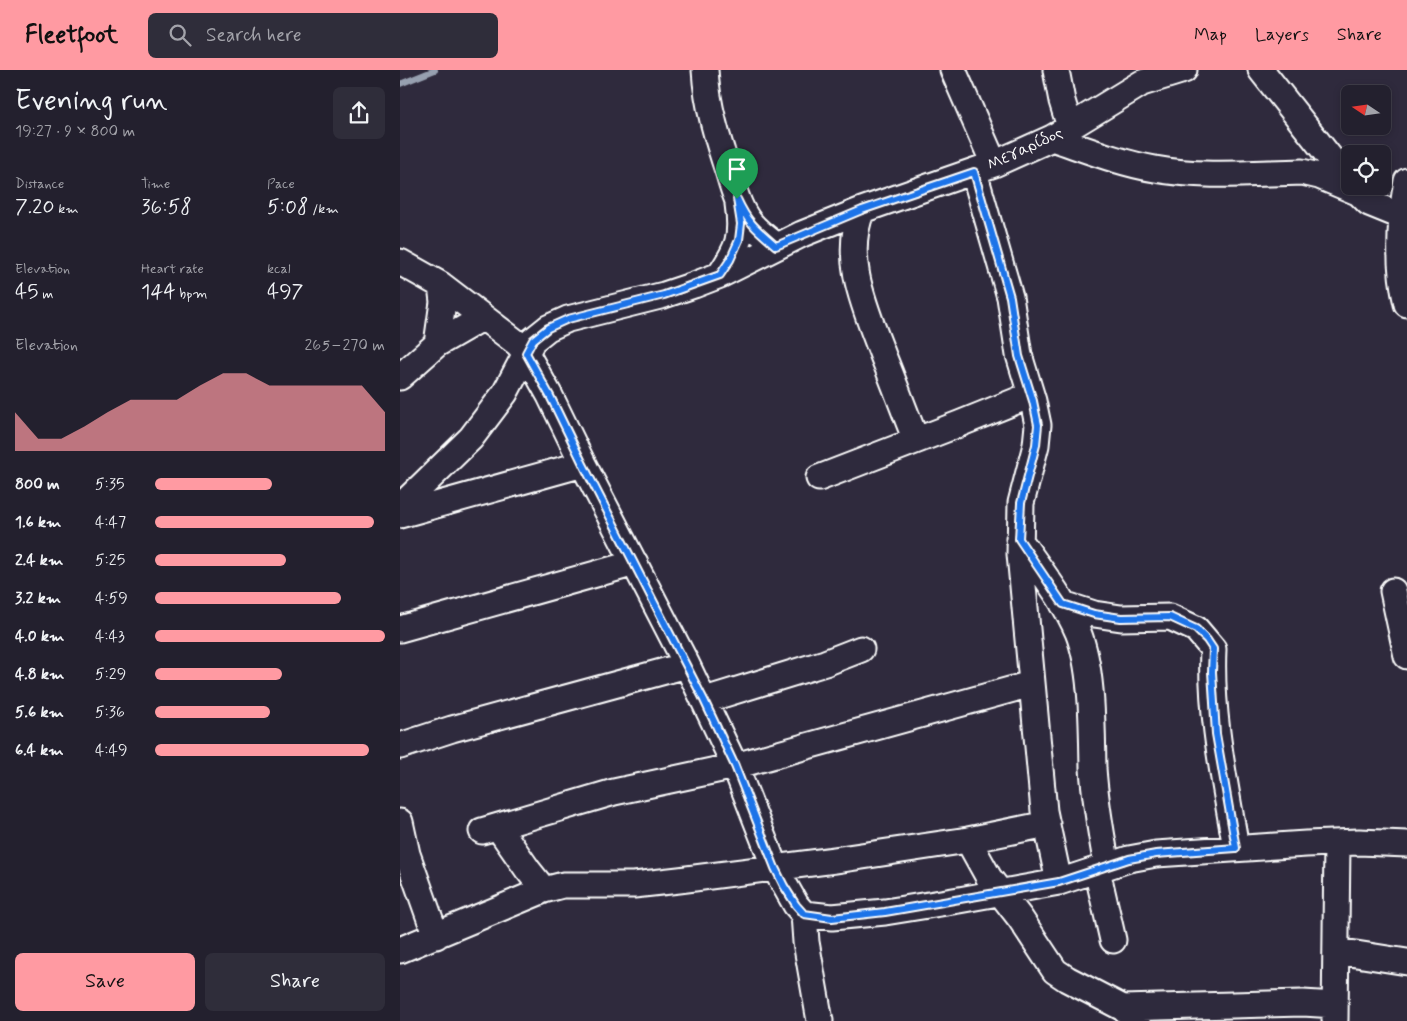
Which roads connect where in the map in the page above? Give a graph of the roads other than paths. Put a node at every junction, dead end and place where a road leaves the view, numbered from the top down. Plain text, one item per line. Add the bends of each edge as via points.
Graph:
1 (705, 70) edge
2 (953, 70) edge
3 (1056, 70) edge
4 (1184, 70) edge
5 (1261, 70) edge
6 (1061, 132) junction
7 (984, 168) junction
8 (1341, 172) edge
9 (1407, 181) edge
10 (1341, 183) edge
11 (1362, 195) edge
12 (737, 199) junction
13 (862, 210) junction
14 (1401, 216) junction
15 (776, 246) junction
16 (400, 262) edge
17 (720, 275) junction
18 (441, 285) junction
19 (1407, 304) edge
20 (482, 318) junction
21 (437, 344) junction
22 (526, 353) junction
23 (400, 377) edge
24 (1031, 394) junction
25 (916, 440) junction
26 (583, 464) junction
27 (819, 478) dead end
28 (400, 507) edge
29 (400, 515) edge
30 (1019, 539) junction
31 (635, 563) junction
32 (1393, 591) dead end
33 (1063, 604) junction
34 (400, 629) edge
35 (861, 649) dead end
36 (1407, 656) edge
37 (687, 665) junction
38 (1032, 684) junction
39 (704, 700) junction
40 (400, 746) edge
41 (735, 766) junction
42 (400, 822) edge
43 (1047, 824) junction
44 (968, 840) junction
45 (1337, 842) junction
46 (1407, 844) edge
47 (1236, 848) junction
48 (775, 868) junction
49 (1102, 868) junction
50 (1059, 882) junction
51 (544, 890) junction
52 (1001, 892) junction
53 (804, 914) junction
54 (436, 936) junction
55 (1113, 940) dead end
56 (400, 950) edge
57 (1336, 951) junction
58 (1407, 962) edge
59 (1335, 1013) edge
60 (1130, 1015) edge
61 (820, 1021) edge

1 - 12 street via 716,133
2 - 7 street
3 - 6 street via 1062,101
4 - 6 street, Μεγαρίδος via 1142,83
5 - 8 street
6 - 7 street, Μεγαρίδος
6 - 10 street via 1119,160 1156,169 1194,173 1302,172
7 - 13 street, Μεγαρίδος
7 - 24 street via 1019,356
9 - 14 street
11 - 14 street via 1370,203
12 - 15 street via 756,230
12 - 17 street via 741,224 739,240
13 - 15 street, Μεγαρίδος
13 - 25 street via 855,239 857,283
14 - 19 street via 1403,288
15 - 17 street, Μεγαρίδος
16 - 18 street
17 - 22 street, Μεγαρίδος via 664,295 568,319 548,328 533,340
18 - 20 street
18 - 21 street via 443,302
20 - 21 street
20 - 22 street
21 - 23 street
22 - 26 street
22 - 28 street, Μεγαρίδος via 505,393 471,438
24 - 25 street
24 - 30 street via 1038,425 1021,503
25 - 27 street
26 - 29 street
26 - 31 street
30 - 33 street
30 - 38 street
31 - 34 street
31 - 37 street
32 - 36 street
33 - 47 street via 1121,618 1170,617 1196,629 1207,640 1213,649 1216,734
33 - 49 street via 1078,633 1087,672
35 - 39 street
37 - 39 street
37 - 40 street
38 - 41 street
38 - 43 street
39 - 41 street
41 - 48 street
41 - 51 street via 614,792 490,829
42 - 54 street
43 - 44 street
43 - 50 street
44 - 48 street
44 - 52 street via 989,878
45 - 46 street
45 - 47 street
45 - 57 street
47 - 49 street via 1156,854
48 - 51 street via 634,885 563,885
48 - 53 street
49 - 50 street
49 - 55 street
50 - 52 street
51 - 54 street
52 - 53 street via 832,918
52 - 60 street via 1055,970
53 - 61 street
54 - 56 street
57 - 58 street
57 - 59 street
59 - 60 street via 1303,1003

